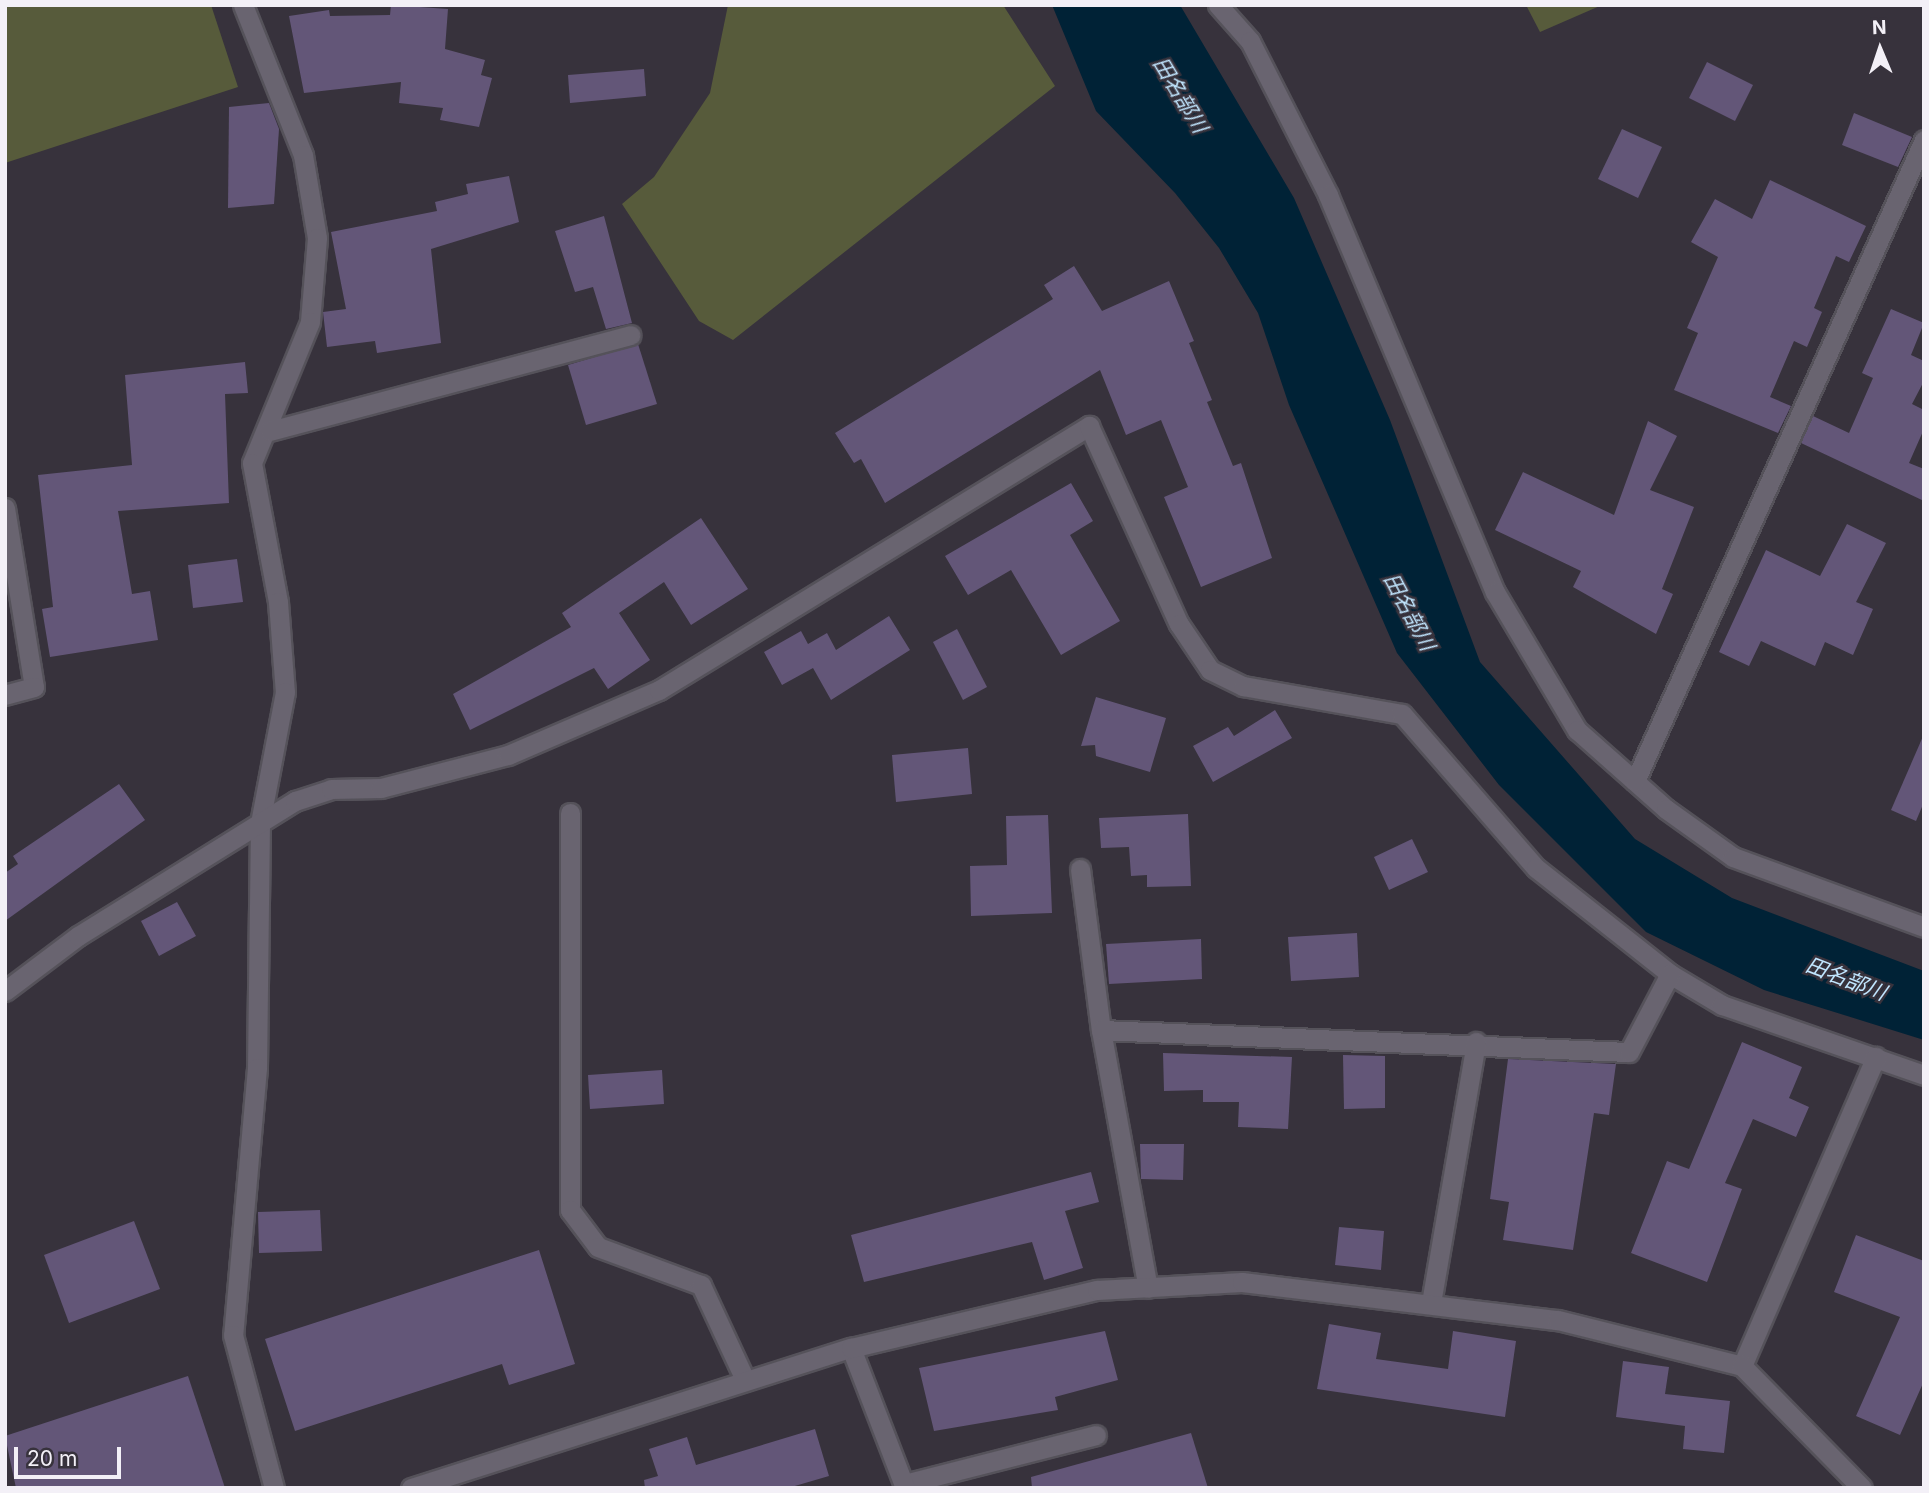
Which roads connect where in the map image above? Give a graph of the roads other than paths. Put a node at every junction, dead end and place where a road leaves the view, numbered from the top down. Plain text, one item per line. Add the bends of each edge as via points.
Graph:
1 (243, 5) edge
2 (1218, 5) edge
3 (1924, 140) edge
4 (630, 335) dead end
5 (270, 431) junction
6 (5, 508) edge
7 (5, 695) edge
8 (1635, 781) junction
9 (570, 813) dead end
10 (261, 823) junction
11 (1080, 869) dead end
12 (1924, 928) edge
13 (1670, 974) junction
14 (5, 991) edge
15 (1101, 1030) junction
16 (1475, 1042) junction
17 (1876, 1057) junction
18 (1924, 1075) edge
19 (1147, 1288) junction
20 (1431, 1303) junction
21 (851, 1348) junction
22 (1742, 1366) junction
23 (745, 1380) junction
24 (1096, 1435) dead end
25 (904, 1486) edge
26 (274, 1488) edge
27 (411, 1488) edge
28 (1862, 1488) edge

1 - 5 street via 303,155 317,238 310,322
2 - 8 street via 1250,41 1328,195 1495,592 1524,646 1577,730
3 - 8 street
4 - 5 street
5 - 10 street via 251,463 278,602 285,692
6 - 7 street via 34,687
8 - 12 street via 1733,857
9 - 23 street via 570,1210 598,1247 701,1284
10 - 13 street via 331,789 405,783 580,728 659,690 1089,426 1167,599 1210,670 1243,686 1402,714 1536,868
10 - 14 street via 78,936
10 - 26 street via 257,1068 233,1335
11 - 15 street
13 - 16 street via 1629,1052
13 - 17 street via 1722,1005
15 - 16 street
15 - 19 street
16 - 20 street
17 - 18 street
17 - 22 street
19 - 20 street via 1242,1282
19 - 21 street via 1097,1290
20 - 22 street via 1558,1320
21 - 23 street
21 - 25 street
22 - 28 street
23 - 27 street
24 - 25 street

